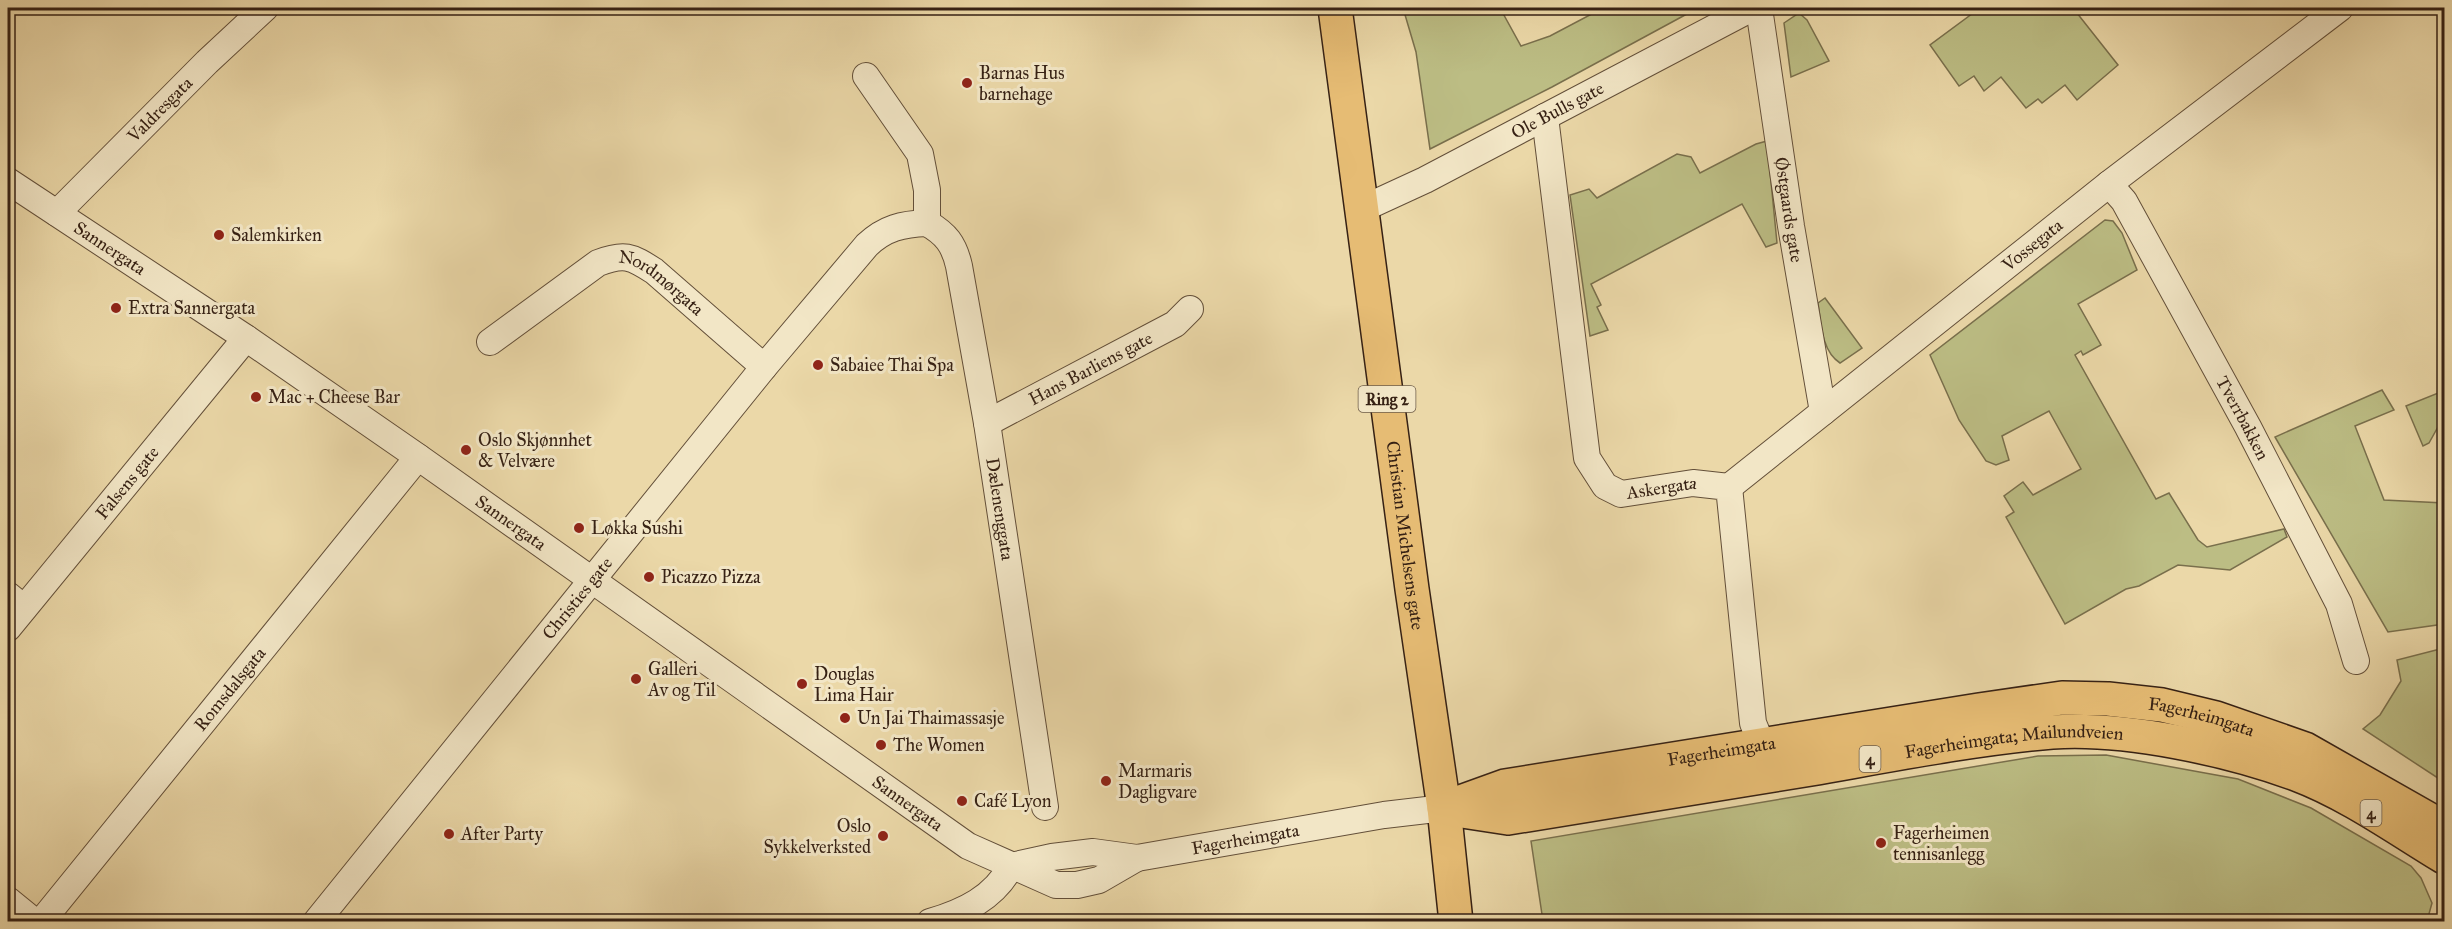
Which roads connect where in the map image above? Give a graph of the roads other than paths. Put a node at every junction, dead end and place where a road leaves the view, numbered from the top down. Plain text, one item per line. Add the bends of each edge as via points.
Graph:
1 (265, 8) edge
2 (1335, 8) edge
3 (1752, 8) edge
4 (1759, 8) edge
5 (2340, 8) edge
6 (866, 76) dead end
7 (1545, 117) junction
8 (8, 181) edge
9 (2109, 184) junction
10 (1362, 209) junction
11 (57, 213) junction
12 (927, 223) junction
13 (1190, 309) dead end
14 (246, 338) junction
15 (490, 342) dead end
16 (764, 367) junction
17 (1823, 412) junction
18 (987, 423) junction
19 (418, 457) junction
20 (1729, 487) junction
21 (594, 581) junction
22 (16, 601) edge
23 (8, 628) edge
24 (2356, 661) dead end
25 (1762, 745) junction
26 (2301, 761) junction
27 (1045, 807) dead end
28 (1444, 808) junction
29 (2445, 828) edge
30 (2445, 857) edge
31 (1011, 866) junction
32 (8, 900) edge
33 (34, 921) edge
34 (41, 921) edge
35 (316, 921) edge
36 (930, 921) edge
37 (1456, 921) edge

1 - 11 street, Valdresgata
2 - 10 main road, Christian Michelsens gate / Ring 2
3 - 7 street, Ole Bulls gate
4 - 17 street, Østgaards gate
5 - 9 street, Vossegata
6 - 12 street via 920,154 927,190
7 - 10 street, Ole Bulls gate
7 - 20 street, Askergata via 1587,458 1605,486 1621,494 1693,483
8 - 11 street, Sannergata
9 - 17 street, Vossegata
9 - 24 street, Tverrbakken via 2124,201 2281,490 2339,604
10 - 28 main road, Christian Michelsens gate / Ring 2
11 - 14 street, Sannergata
12 - 16 street, Christies gate via 906,224 879,234
12 - 18 street, Dælenenggata via 942,232 956,250
13 - 18 street, Hans Barliens gate via 1175,324
14 - 19 street, Sannergata
14 - 22 street, Falsens gate
15 - 16 street, Nordmørgata via 598,263 625,256 654,271
16 - 21 street, Christies gate
17 - 20 street, Vossegata
18 - 27 street, Dælenenggata
19 - 21 street, Sannergata
19 - 34 street, Romsdalsgata
20 - 25 street via 1753,723
21 - 31 street, Sannergata via 952,836
21 - 35 street, Christies gate
22 - 23 street, Falsens gate
25 - 26 main road, Fagerheimgata / 4 via 2080,698 2162,705 2216,718
25 - 28 main road, Fagerheimgata / 4 via 1505,786
26 - 28 main road, Fagerheimgata; Mailundveien / 4 via 2119,734 2054,732 1508,818
26 - 29 main road, 4
26 - 30 main road, 4 via 2332,790
28 - 31 street, Fagerheimgata via 1137,858 1099,880 1077,885 1056,885
28 - 37 main road, Christian Michelsens gate / Ring 2
31 - 36 street via 999,885 980,901
32 - 33 street

